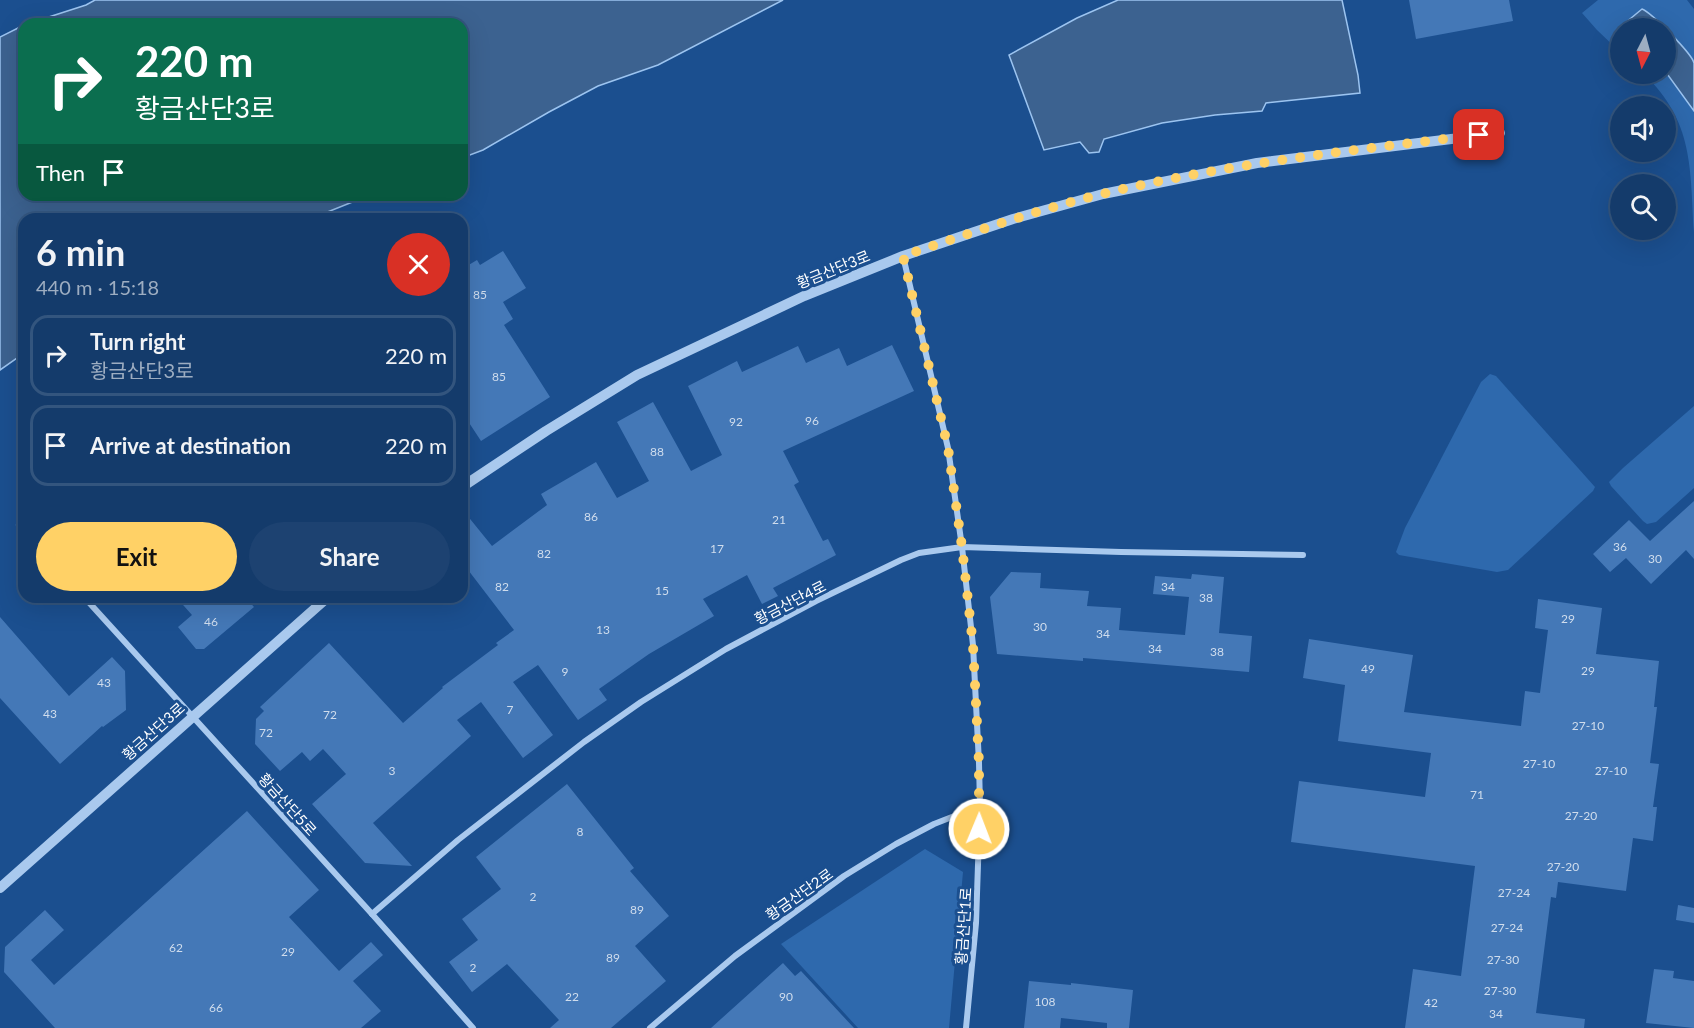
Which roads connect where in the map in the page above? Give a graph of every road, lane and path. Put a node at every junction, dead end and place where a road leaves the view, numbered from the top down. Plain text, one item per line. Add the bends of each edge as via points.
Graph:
1 (1500, 133) dead end
2 (903, 256) junction
3 (468, 483) edge
4 (962, 547) junction
5 (1303, 555) dead end
6 (89, 603) edge
7 (321, 603) edge
8 (192, 716) junction
9 (980, 806) junction
10 (0, 888) edge
11 (372, 914) junction
12 (473, 1028) edge
13 (650, 1028) edge
14 (966, 1028) edge

1 - 2 street, 황금산단3로 via 1257,163 1182,177 1024,216
2 - 3 street, 황금산단3로 via 804,296 637,375
2 - 4 street, 황금산단1로 via 948,448
4 - 5 street, 황금산단4로
4 - 9 street, 황금산단1로 via 973,645
4 - 11 street, 황금산단4로 via 919,553 901,560 726,648 584,742 458,840
6 - 8 street, 황금산단5로
7 - 8 street, 황금산단3로
8 - 10 street, 황금산단3로
8 - 11 street, 황금산단5로
9 - 13 street, 황금산단2로 via 896,843 844,876 735,956
9 - 14 street, 황금산단1로 via 976,922
11 - 12 street, 황금산단5로

